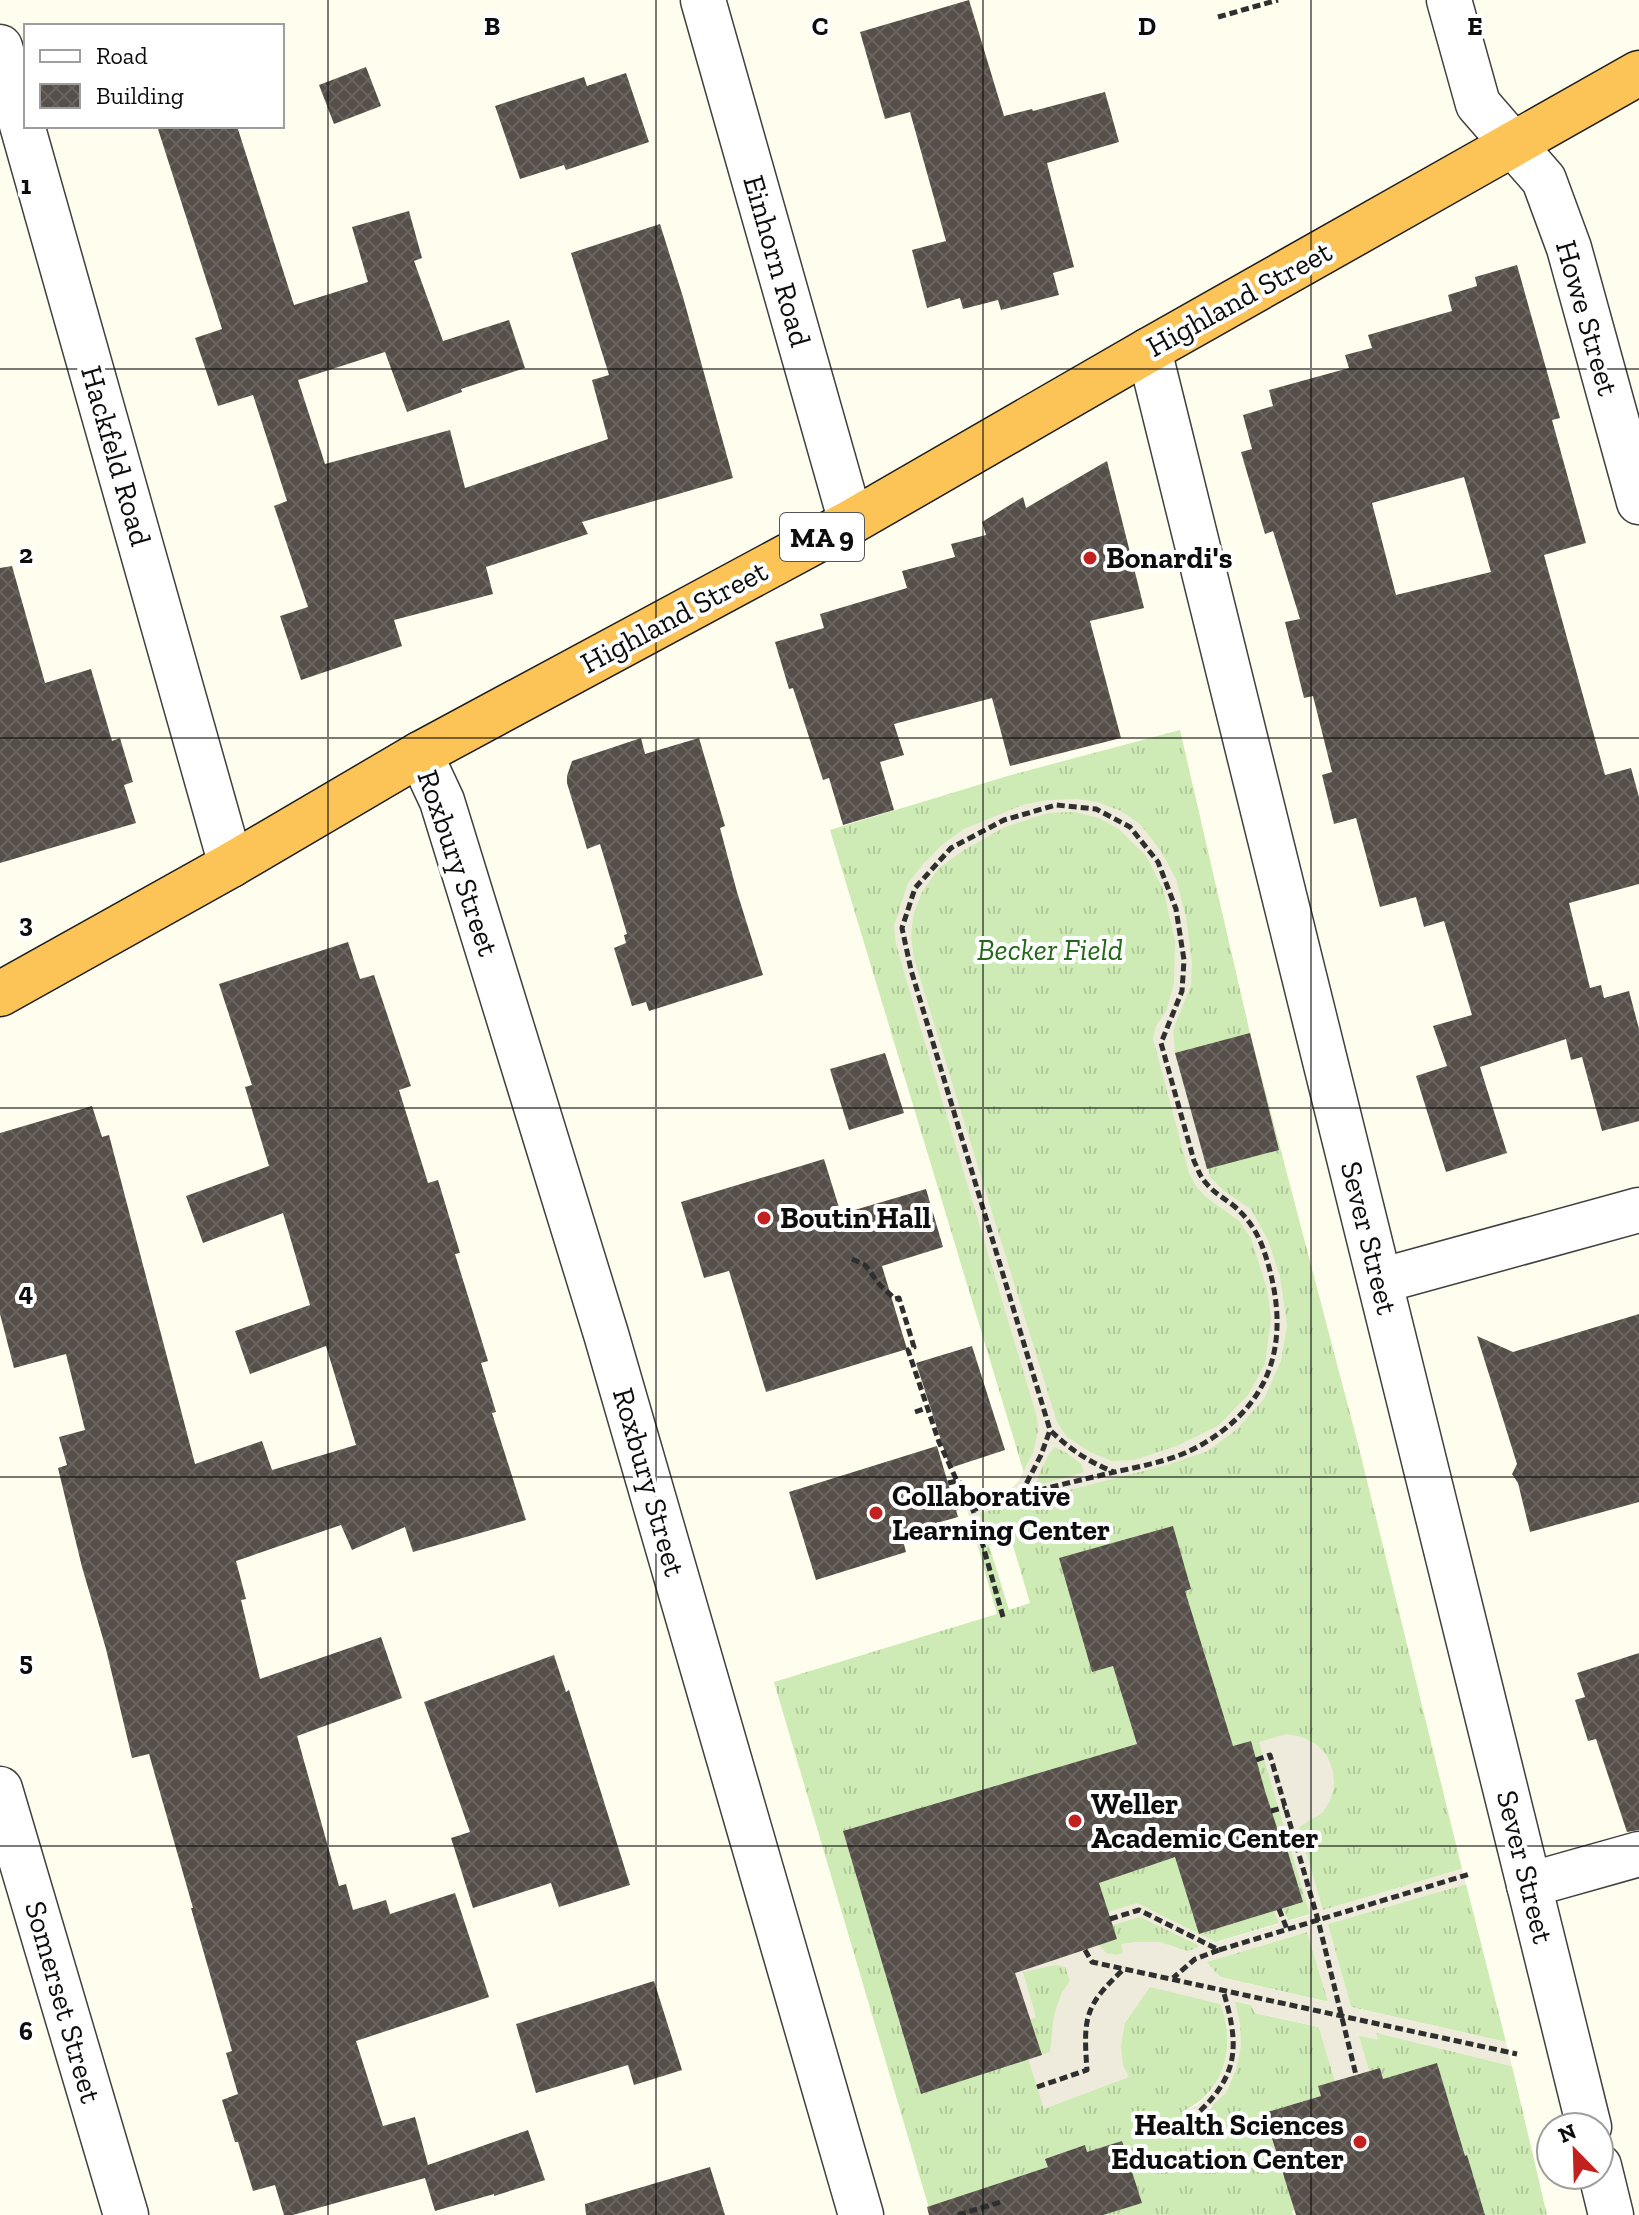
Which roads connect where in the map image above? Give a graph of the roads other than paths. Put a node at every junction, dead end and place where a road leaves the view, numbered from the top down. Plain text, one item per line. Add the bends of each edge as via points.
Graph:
1 (703, 0) edge
2 (1449, 0) edge
3 (0, 47) edge
4 (1639, 73) edge
5 (1513, 145) junction
6 (1149, 350) junction
7 (1639, 502) edge
8 (851, 522) junction
9 (420, 754) junction
10 (231, 865) junction
11 (0, 994) edge
12 (1639, 1210) edge
13 (1380, 1281) junction
14 (0, 1789) edge
15 (1639, 1854) edge
16 (1529, 1885) junction
17 (1585, 2111) edge
18 (1605, 2191) edge
19 (126, 2215) edge
20 (861, 2215) edge
21 (1611, 2215) edge

1 - 8 street, Einhorn Road
2 - 5 street, Howe Street via 1478,104
3 - 10 street, Hackfeld Road
4 - 5 highway, Highland Street / MA 9
5 - 6 highway, Highland Street / MA 9
5 - 7 street, Howe Street via 1544,180 1569,248
6 - 8 highway, Highland Street / MA 9
6 - 13 street, Sever Street
8 - 9 highway, Highland Street / MA 9
9 - 10 highway, Highland Street / MA 9
9 - 20 street, Roxbury Street via 442,801 606,1334
10 - 11 highway, Highland Street / MA 9
12 - 13 street
13 - 16 street, Sever Street
14 - 19 street, Somerset Street
15 - 16 street
16 - 17 street, Sever Street
18 - 21 street

